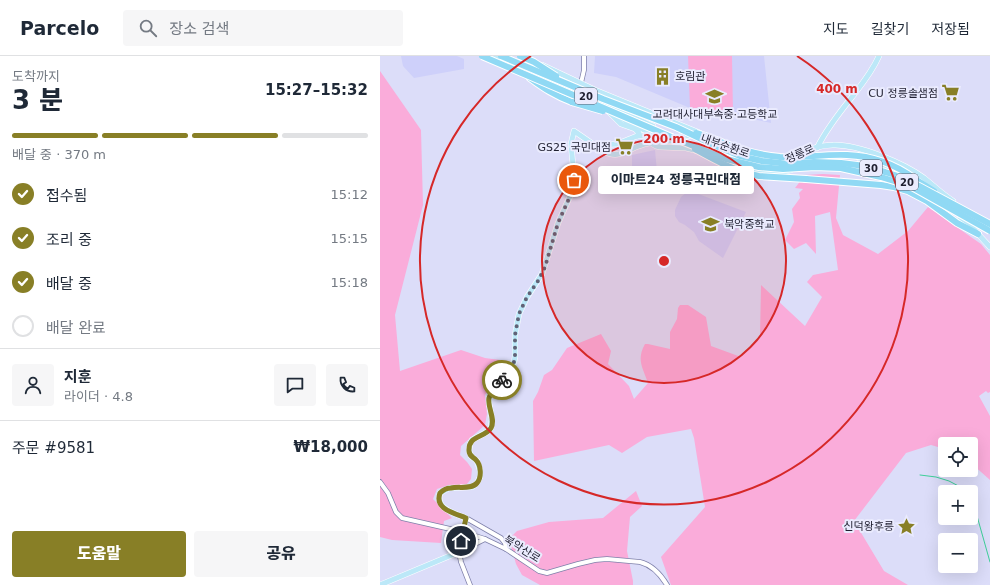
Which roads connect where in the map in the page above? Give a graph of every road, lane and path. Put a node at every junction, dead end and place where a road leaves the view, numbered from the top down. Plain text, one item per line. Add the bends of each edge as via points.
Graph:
1 (482, 56) edge
2 (490, 56) edge
3 (493, 56) edge
4 (520, 56) edge
5 (523, 56) edge
6 (584, 56) edge
7 (879, 56) edge
8 (500, 58) edge
9 (572, 84) junction
10 (580, 86) junction
11 (588, 97) junction
12 (596, 101) junction
13 (619, 114) junction
14 (676, 127) junction
15 (635, 129) junction
16 (697, 133) junction
17 (656, 135) junction
18 (637, 136) junction
19 (677, 138) junction
20 (688, 142) junction
21 (651, 143) junction
22 (817, 147) junction
23 (603, 148) junction
24 (711, 155) junction
25 (816, 157) junction
26 (988, 225) edge
27 (990, 233) edge
28 (978, 234) junction
29 (990, 247) edge
30 (380, 482) edge
31 (466, 518) junction
32 (485, 538) junction
33 (506, 549) junction
34 (459, 552) junction
35 (380, 585) edge
36 (470, 585) edge
37 (667, 585) edge

1 - 13 highway, 내부순환로 / 30, bridge
2 - 8 highway
3 - 11 main road, 정릉로 / 20
4 - 10 highway, bridge
5 - 10 main road, 정릉로 / 20
6 - 10 street
7 - 22 main road via 868,76 836,117
8 - 9 street via 520,63
8 - 10 highway, 내부순환로 / 30, bridge
8 - 13 highway, bridge via 557,96
9 - 10 street
9 - 11 street via 582,88
10 - 14 highway, 내부순환로 / 30, bridge
10 - 16 main road, 정릉로 / 20
11 - 12 main road, 정릉로 / 20
12 - 15 main road via 621,124
12 - 17 main road via 625,121
12 - 19 main road, 정릉로 / 20
13 - 19 highway, 내부순환로 / 30, bridge
14 - 26 highway, 내부순환로 / 30, bridge via 728,152 755,160 789,164 841,163 901,177
14 - 27 highway, bridge via 756,154 791,157 847,155 890,164 941,196
15 - 17 main road
15 - 18 main road via 639,132
16 - 19 main road
16 - 20 main road
16 - 22 main road, 정릉로 / 20 via 755,156 792,156
17 - 18 main road
17 - 19 main road
18 - 23 main road
19 - 20 main road, 정릉로 / 20
19 - 27 highway, 내부순환로 / 30, bridge via 726,159 759,167 841,168 881,177 910,186
19 - 28 highway, bridge via 728,166 759,176 881,185 908,191
20 - 21 main road via 671,140
20 - 24 main road, 정릉로 / 20
21 - 23 main road via 620,154 610,154
21 - 24 main road via 660,147 690,149
22 - 25 main road
22 - 26 main road, 정릉로 / 20 via 852,147 900,165 924,178
23 - 31 main road via 574,131 571,144 574,176 571,194 558,223 542,274 519,314 514,362 489,398 491,428 470,444 469,451 477,461 480,477 472,487 449,488 440,493 439,501 444,509
24 - 25 main road, 정릉로 / 20 via 735,166 778,173
25 - 28 main road, 정릉로 / 20 via 848,154 899,175 927,198 964,219
26 - 27 main road, 정릉로
28 - 29 main road, 정릉로 / 20
30 - 32 street, 북악산로, bridge via 402,518
31 - 33 street via 501,538
31 - 34 main road
32 - 33 street, 북악산로
32 - 34 street
33 - 37 street, 북악산로 via 539,571 547,573 595,560 645,563 657,572
34 - 35 main road
34 - 36 street

